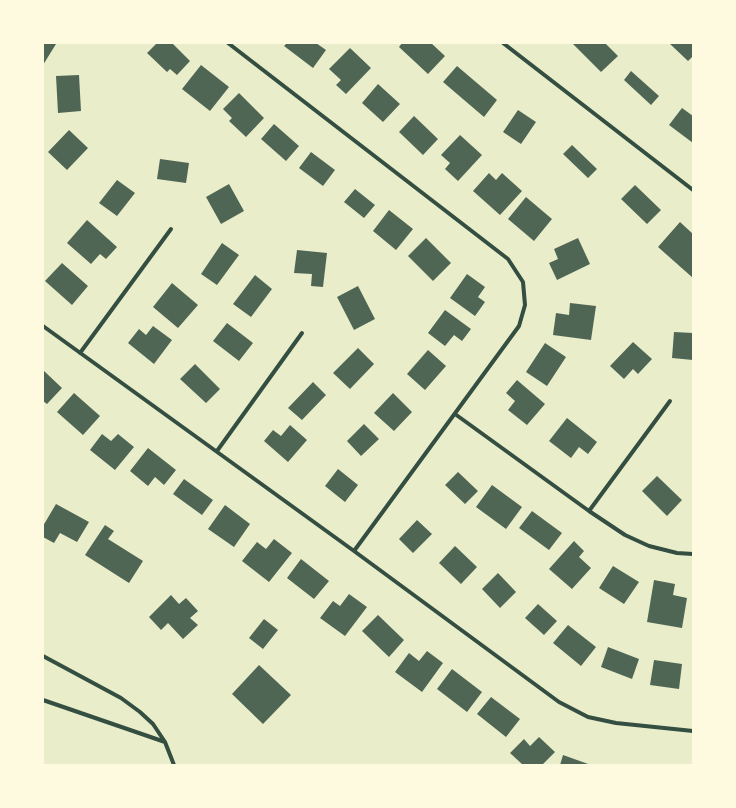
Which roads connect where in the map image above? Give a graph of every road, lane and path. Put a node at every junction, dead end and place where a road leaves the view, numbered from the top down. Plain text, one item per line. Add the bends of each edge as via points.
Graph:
1 (228, 43) edge
2 (503, 43) edge
3 (693, 190) edge
4 (171, 230) dead end
5 (43, 326) edge
6 (302, 333) dead end
7 (80, 353) junction
8 (670, 401) dead end
9 (455, 414) junction
10 (217, 452) junction
11 (589, 511) junction
12 (354, 551) junction
13 (693, 554) edge
14 (43, 656) edge
15 (43, 700) edge
16 (693, 731) edge
17 (165, 742) junction
18 (174, 765) edge

1 - 9 street via 508,260 523,282 525,305 519,326
2 - 3 street
4 - 7 street
5 - 7 street
6 - 10 street
7 - 10 street
8 - 11 street
9 - 11 street
9 - 12 street
10 - 12 street
11 - 13 street via 625,535 649,546
12 - 16 street via 559,702 588,717 616,723
14 - 17 street via 121,698 153,724
15 - 17 street
17 - 18 street

